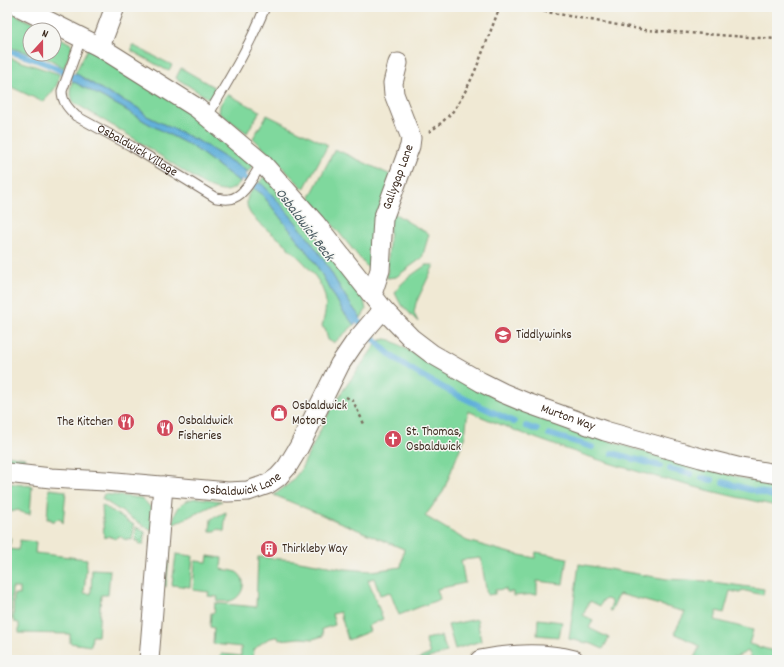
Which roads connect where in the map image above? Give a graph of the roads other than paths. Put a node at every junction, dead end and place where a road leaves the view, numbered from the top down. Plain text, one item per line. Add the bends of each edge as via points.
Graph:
1 (20, 7) edge
2 (115, 7) edge
3 (265, 7) edge
4 (81, 38) junction
5 (100, 47) junction
6 (398, 63) dead end
7 (207, 117) junction
8 (259, 167) junction
9 (372, 294) junction
10 (379, 315) junction
11 (7, 473) edge
12 (777, 474) edge
13 (163, 486) junction
14 (149, 660) edge
15 (480, 660) edge
16 (574, 660) edge

1 - 4 street
2 - 5 street
3 - 7 lane via 233,73
4 - 5 street
4 - 8 lane, Osbaldwick Village via 62,91 62,98 76,116 216,198 229,200 238,196
5 - 7 street via 197,108
6 - 9 street, Gallygap Lane via 393,83 394,94 412,138 382,219 380,270
7 - 8 street
8 - 9 street via 315,223
9 - 10 street
10 - 12 street, Murton Way via 432,354 481,382 527,403 612,433 675,451 741,468
10 - 13 street, Osbaldwick Lane via 340,364 299,447 278,477 268,484 248,491 228,492
11 - 13 street, Osbaldwick Lane
13 - 14 street
15 - 16 street via 498,656 529,655 559,656

